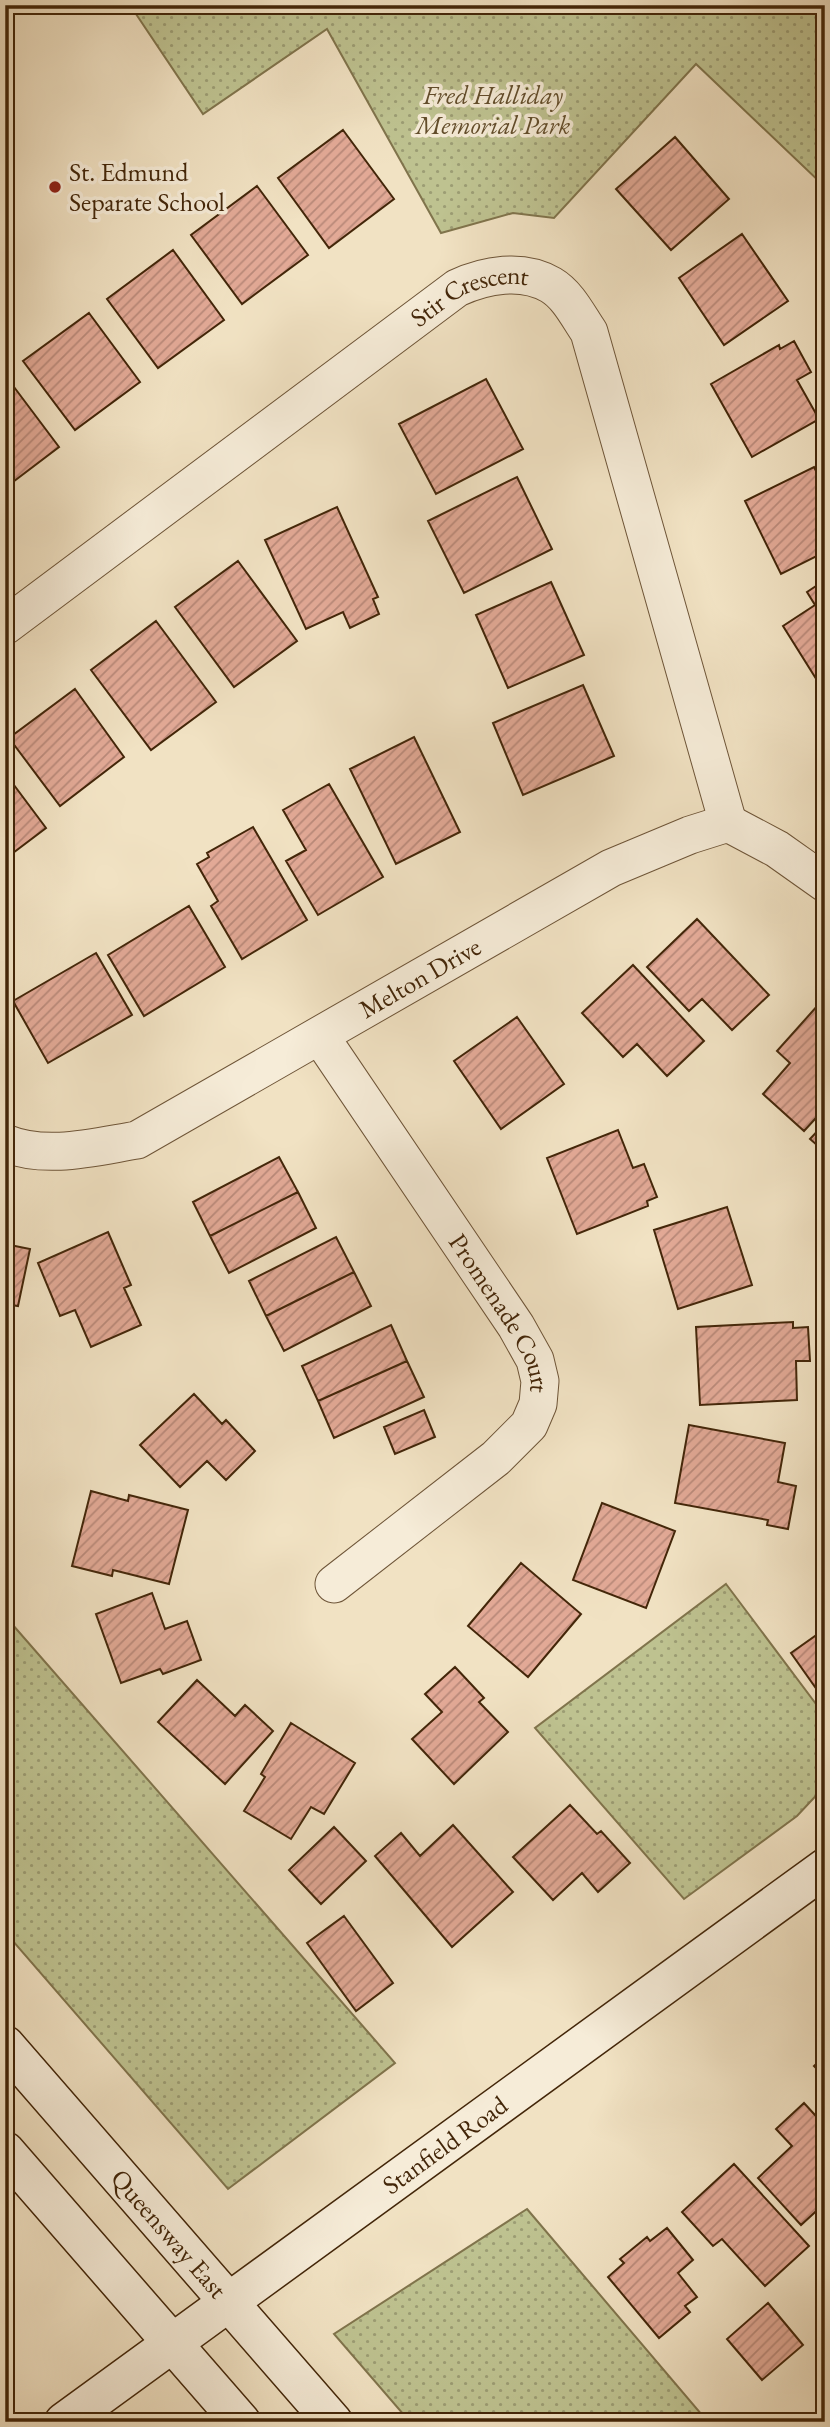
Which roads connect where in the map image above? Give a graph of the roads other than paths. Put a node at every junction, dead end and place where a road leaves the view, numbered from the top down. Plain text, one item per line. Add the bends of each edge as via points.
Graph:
1 (5, 626) edge
2 (728, 822) junction
3 (825, 883) edge
4 (320, 1035) junction
5 (5, 1143) edge
6 (334, 1584) dead end
7 (825, 1868) edge
8 (5, 2045) edge
9 (5, 2151) edge
10 (229, 2302) junction
11 (172, 2342) junction
12 (64, 2422) edge
13 (241, 2422) edge
14 (333, 2422) edge

1 - 2 street, Stir Crescent via 457,288 479,277 530,277 567,300 589,332
2 - 3 street
2 - 4 street, Melton Drive via 611,868
4 - 5 street, Melton Drive via 137,1140 78,1150 24,1151
4 - 6 street, Promenade Court via 516,1326 535,1360 540,1381 534,1415 523,1433
7 - 10 street, Stanfield Road
8 - 10 street, Queensway East
9 - 11 street
10 - 11 street, Stanfield Road
10 - 14 street, Queensway East
11 - 12 street, Stanfield Road
11 - 13 street

